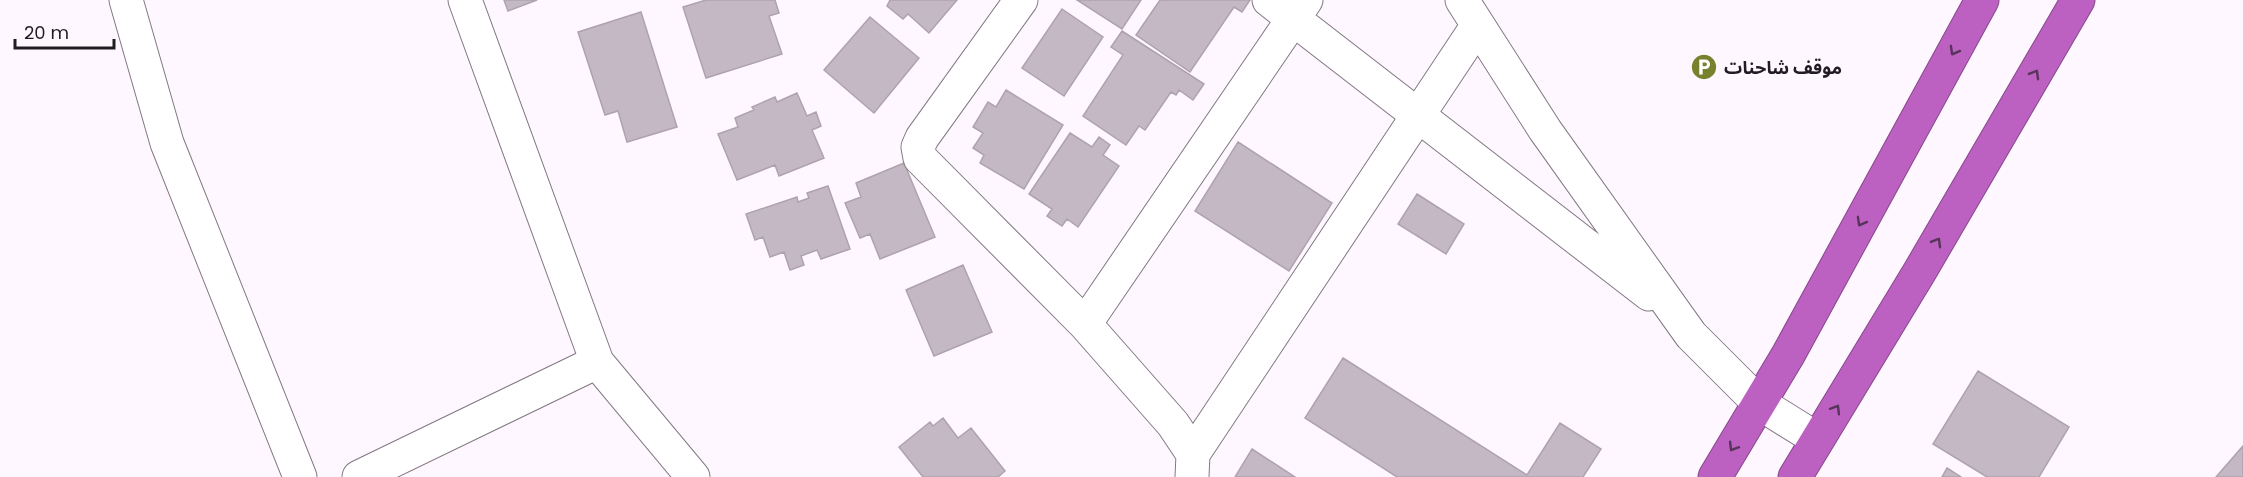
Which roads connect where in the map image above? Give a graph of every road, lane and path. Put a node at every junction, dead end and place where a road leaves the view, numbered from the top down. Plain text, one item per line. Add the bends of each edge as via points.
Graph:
1 (126, 0) edge
2 (465, 0) edge
3 (1021, 0) edge
4 (1982, 0) edge
5 (2078, 0) edge
6 (1289, 6) edge
7 (1470, 13) edge
8 (1419, 116) junction
9 (1676, 315) junction
10 (1085, 324) junction
11 (597, 362) junction
12 (1759, 404) junction
13 (1817, 439) junction
14 (1192, 466) edge
15 (300, 477) edge
16 (359, 477) edge
17 (693, 477) edge
18 (1715, 477) edge
19 (1795, 477) edge

1 - 15 street via 167,143
2 - 11 street
3 - 10 street via 922,138 918,147 920,158
4 -> 12 highway
13 -> 5 highway
6 - 8 street
6 - 10 street
7 - 8 street
7 - 9 street via 1545,130
8 - 9 street
8 - 14 street
9 - 12 street via 1690,335
10 - 14 street via 1173,424
11 - 16 street
11 - 17 street
12 - 13 street
12 -> 18 highway
13 - 19 highway

